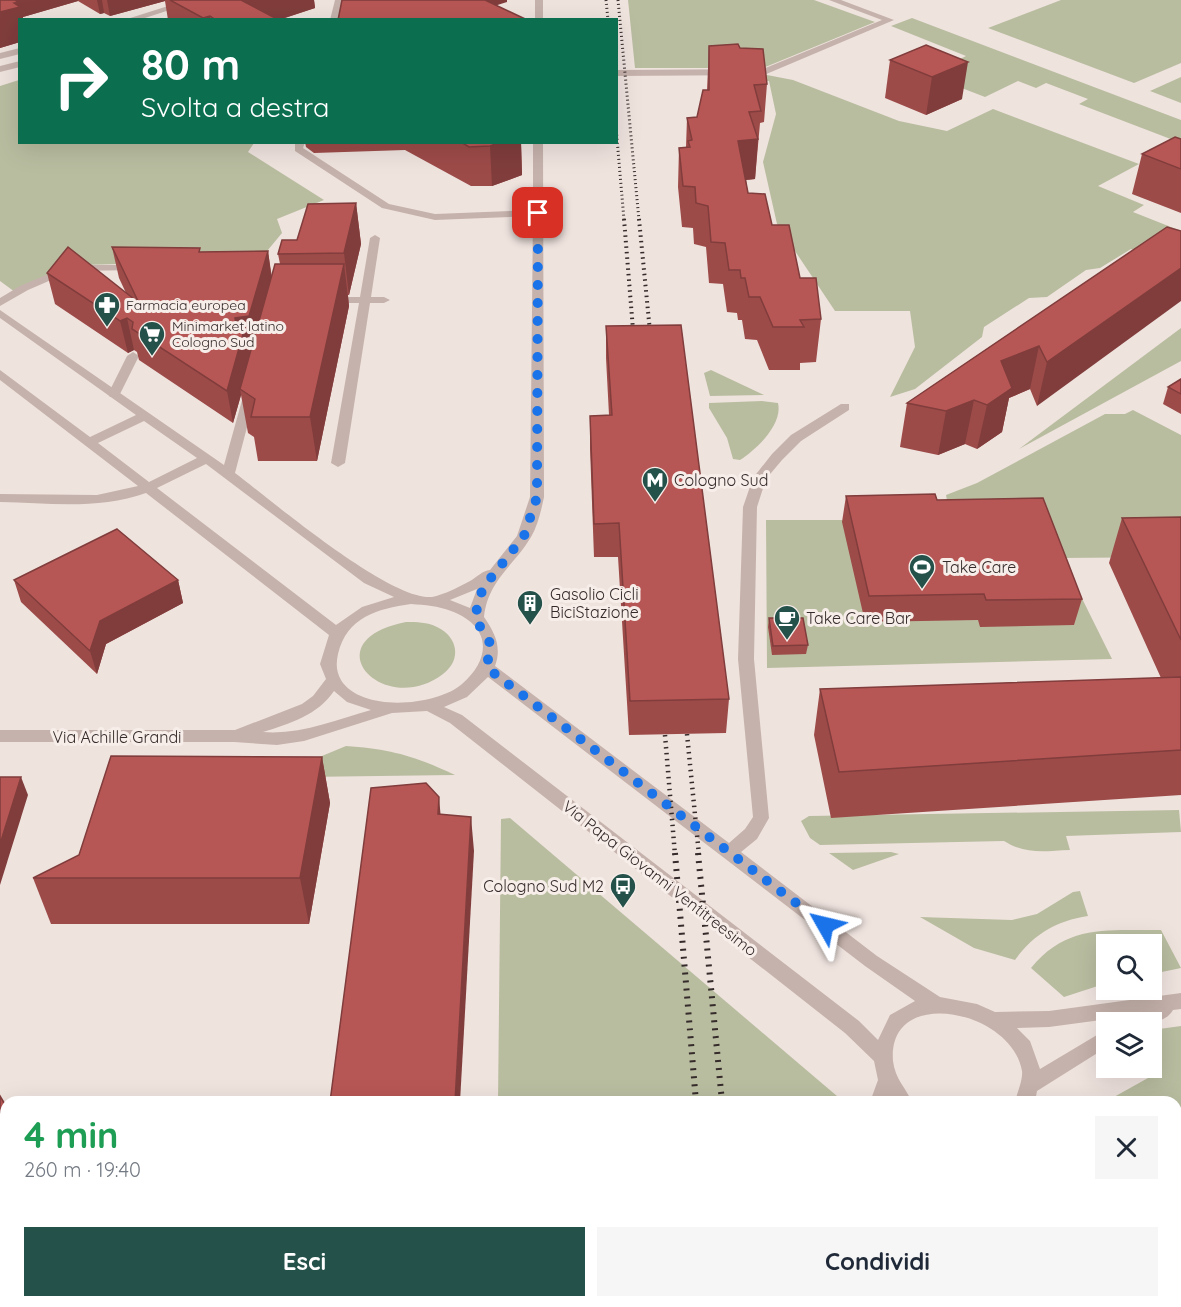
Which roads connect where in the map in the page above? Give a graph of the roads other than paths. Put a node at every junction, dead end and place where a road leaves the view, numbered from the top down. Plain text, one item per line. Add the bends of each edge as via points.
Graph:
1 (196, 0) edge
2 (339, 0) edge
3 (539, 0) edge
4 (833, 0) edge
5 (135, 18) edge
6 (334, 18) edge
7 (539, 18) edge
8 (18, 52) edge
9 (0, 56) edge
10 (18, 64) edge
11 (0, 69) edge
12 (618, 73) edge
13 (299, 144) edge
14 (538, 144) edge
15 (538, 213) junction
16 (375, 238) dead end
17 (153, 268) edge
18 (320, 300) edge
19 (365, 300) junction
20 (384, 300) dead end
21 (0, 303) edge
22 (0, 313) edge
23 (133, 356) edge
24 (0, 374) edge
25 (254, 377) edge
26 (114, 394) junction
27 (845, 407) dead end
28 (144, 416) junction
29 (89, 442) junction
30 (206, 459) junction
31 (338, 463) dead end
32 (228, 474) junction
33 (148, 488) junction
34 (0, 498) edge
35 (496, 569) junction
36 (411, 599) junction
37 (435, 601) junction
38 (476, 620) junction
39 (337, 633) junction
40 (487, 668) junction
41 (333, 679) junction
42 (432, 707) junction
43 (390, 710) junction
44 (0, 736) edge
45 (234, 736) junction
46 (729, 853) junction
47 (1181, 1002) edge
48 (935, 1004) junction
49 (1159, 1012) edge
50 (996, 1020) junction
51 (1096, 1045) edge
52 (883, 1057) junction
53 (888, 1080) junction
54 (1028, 1094) edge
55 (882, 1096) edge
56 (898, 1096) edge

1 - 5 street
2 - 6 street
3 - 7 street
4 - 12 street via 890,20 764,72
8 - 9 street
10 - 11 street
13 - 15 street via 298,149 386,206 435,217
14 - 15 street
15 - 35 street via 537,497 524,536
16 - 19 street
17 - 21 street via 70,268
18 - 19 street
19 - 20 street
19 - 31 street
22 - 26 street
23 - 26 street
24 - 29 street
25 - 32 street
26 - 28 street
27 - 46 street via 796,438 760,478 750,507 746,658 762,818
28 - 29 street
28 - 30 street
29 - 33 street
30 - 32 street
30 - 33 street
32 - 36 street via 369,580
33 - 34 street via 99,499
33 - 39 street
35 - 37 street via 474,585
35 - 38 street via 483,588
36 - 37 street
36 - 39 street via 373,608 350,620
37 - 38 street via 458,608
38 - 40 street via 490,643
39 - 41 street via 329,648
40 - 42 street via 470,688
40 - 46 street
41 - 43 street via 357,701
41 - 45 street, Via Achille Grandi via 329,691 317,702
42 - 43 street
42 - 52 street, Via Papa Giovanni Ventitreesimo via 456,719 852,1027
43 - 45 street, Via Achille Grandi via 304,735 277,739
44 - 45 street, Via Achille Grandi
46 - 48 street via 898,981
47 - 49 street
47 - 50 street via 1049,1019
48 - 50 street via 966,1007
48 - 52 street via 899,1020 885,1043
50 - 54 street via 1025,1052 1031,1071
51 - 54 street
52 - 53 street
53 - 55 street
53 - 56 street

